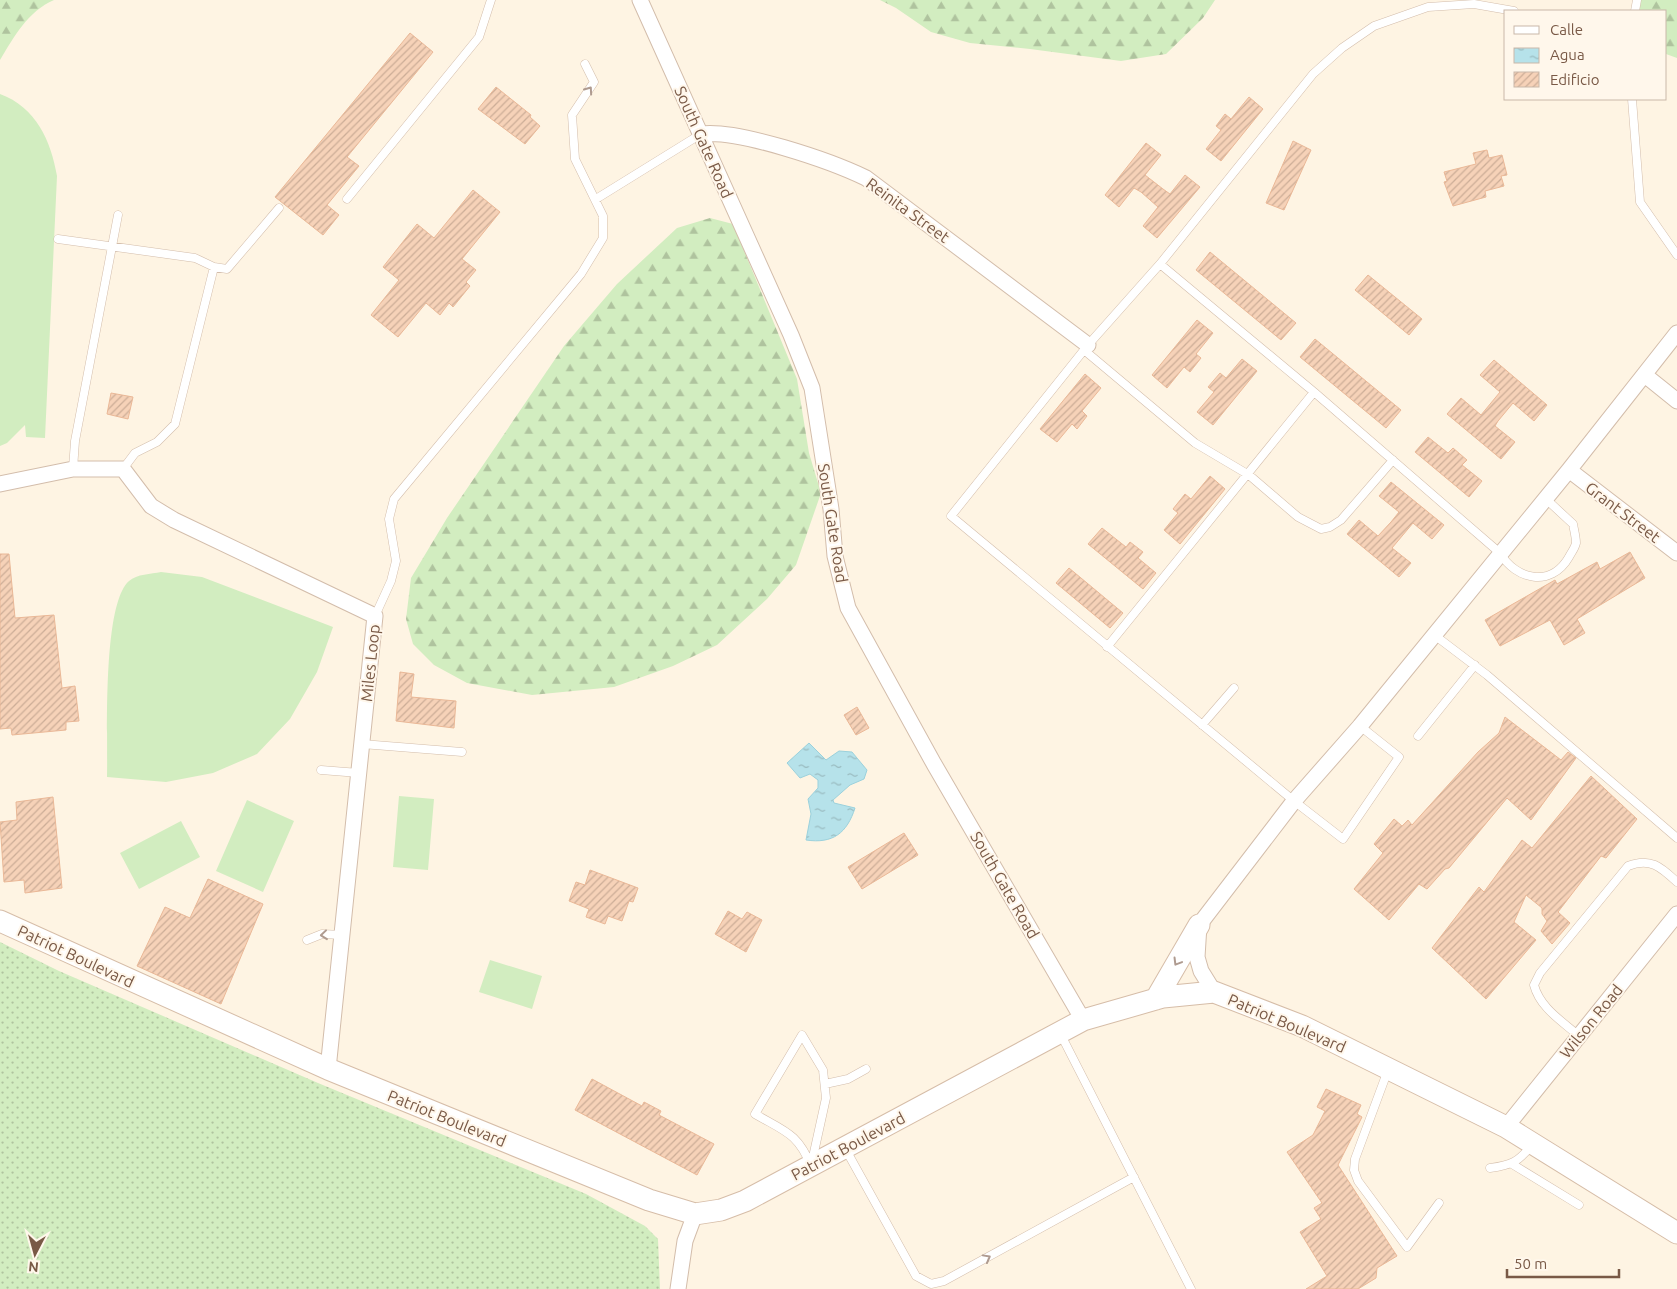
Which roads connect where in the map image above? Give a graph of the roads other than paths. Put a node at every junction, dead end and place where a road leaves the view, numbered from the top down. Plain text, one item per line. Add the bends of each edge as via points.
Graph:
1 (492, 0) edge
2 (640, 0) edge
3 (1508, 10) edge
4 (585, 64) dead end
5 (1632, 100) edge
6 (701, 134) junction
7 (347, 199) dead end
8 (596, 199) junction
9 (280, 208) dead end
10 (118, 215) dead end
11 (58, 239) dead end
12 (112, 247) junction
13 (1677, 255) edge
14 (1160, 264) junction
15 (214, 267) junction
16 (1677, 334) edge
17 (1086, 348) junction
18 (1646, 376) junction
19 (1314, 392) junction
20 (1677, 401) edge
21 (1393, 460) junction
22 (73, 469) junction
23 (123, 469) junction
24 (1569, 470) junction
25 (1248, 475) junction
26 (0, 484) edge
27 (1546, 499) junction
28 (1677, 552) edge
29 (1500, 553) junction
30 (375, 616) junction
31 (1433, 634) junction
32 (1107, 647) junction
33 (1475, 665) junction
34 (1234, 688) dead end
35 (1202, 725) junction
36 (1360, 726) junction
37 (1418, 736) dead end
38 (362, 744) junction
39 (462, 752) dead end
40 (321, 770) dead end
41 (359, 773) junction
42 (1294, 801) junction
43 (1677, 838) edge
44 (1677, 882) edge
45 (1677, 914) edge
46 (0, 921) edge
47 (1199, 925) junction
48 (342, 935) junction
49 (308, 940) dead end
50 (1214, 992) junction
51 (1153, 1000) junction
52 (1083, 1020) junction
53 (1060, 1031) junction
54 (1579, 1036) junction
55 (1388, 1068) junction
56 (328, 1069) junction
57 (866, 1069) dead end
58 (825, 1084) junction
59 (1506, 1127) junction
60 (1533, 1144) junction
61 (845, 1148) junction
62 (1512, 1164) junction
63 (811, 1166) junction
64 (1490, 1168) dead end
65 (1134, 1177) junction
66 (1438, 1203) dead end
67 (1579, 1205) dead end
68 (695, 1214) junction
69 (1677, 1233) edge
70 (678, 1289) edge
71 (1191, 1289) edge

1 - 7 lane via 479,37
2 - 6 street, South Gate Road
3 - 14 lane via 1474,4 1428,8 1374,26 1342,48 1313,74
8 -> 4 lane via 575,159 572,115 594,82
5 - 13 lane via 1640,202
6 - 8 lane
6 - 17 street, Reinita Street via 714,132 772,145 866,178
6 - 52 street, South Gate Road via 812,388 835,556 848,608 934,764
8 - 30 lane via 603,216 603,238 595,255 394,499 389,519 396,561
9 - 15 lane via 227,269
10 - 12 lane
11 - 12 lane
12 - 15 lane via 195,258
12 - 22 lane via 75,441
14 - 17 lane
14 - 19 lane
15 - 23 lane via 175,424 157,442 135,453
16 - 18 street
17 - 25 lane via 1195,443
17 - 32 lane via 951,516
18 - 20 street
18 - 24 street
19 - 21 lane
19 - 25 lane
21 - 25 lane via 1341,520 1321,530 1298,517
21 - 29 lane
22 - 23 street
22 - 26 street
23 - 30 street, Miles Loop via 151,506 174,520
24 - 27 street
24 - 28 street, Grant Street
25 - 32 lane
27 - 29 street
27 - 29 lane via 1573,524 1576,545 1566,562 1551,576 1528,577 1508,566
29 - 31 street
30 - 38 street, Miles Loop
31 - 33 lane
31 - 36 street
32 - 35 lane
33 - 37 lane
33 - 43 lane
34 - 35 lane
35 - 42 lane
36 - 42 street
36 - 42 lane via 1399,757 1343,839
38 - 39 lane
38 - 41 street, Miles Loop
40 - 41 lane
41 - 48 street, Miles Loop
42 - 47 street
44 - 54 lane via 1653,864 1640,862 1628,866 1540,973 1534,985 1537,996
45 - 54 street, Wilson Road
46 - 56 street, Patriot Boulevard
47 - 50 street via 1198,957 1201,970
47 -> 51 street
48 -> 49 lane via 322,934
48 - 56 street, Miles Loop
50 - 51 street, Patriot Boulevard
50 - 55 street, Patriot Boulevard via 1302,1026
51 - 52 street, Patriot Boulevard
52 - 53 street, Patriot Boulevard
53 - 61 street, Patriot Boulevard
53 - 65 lane
54 - 59 street, Wilson Road
55 - 59 street, Patriot Boulevard
55 - 66 lane via 1355,1159 1358,1181 1407,1247
56 - 68 street, Patriot Boulevard via 648,1200
57 - 58 lane via 848,1079
58 - 63 lane via 826,1098
58 - 63 lane via 823,1070 802,1035 755,1114 787,1132 803,1146
59 - 60 street, Patriot Boulevard
60 - 62 lane via 1520,1160
60 - 69 street, Patriot Boulevard
61 - 63 street, Patriot Boulevard
61 -> 65 lane via 916,1276 931,1284 944,1281
62 - 64 lane
62 - 67 lane
63 - 68 street, Patriot Boulevard via 746,1200 721,1210
65 - 71 lane
68 - 70 street via 685,1241

